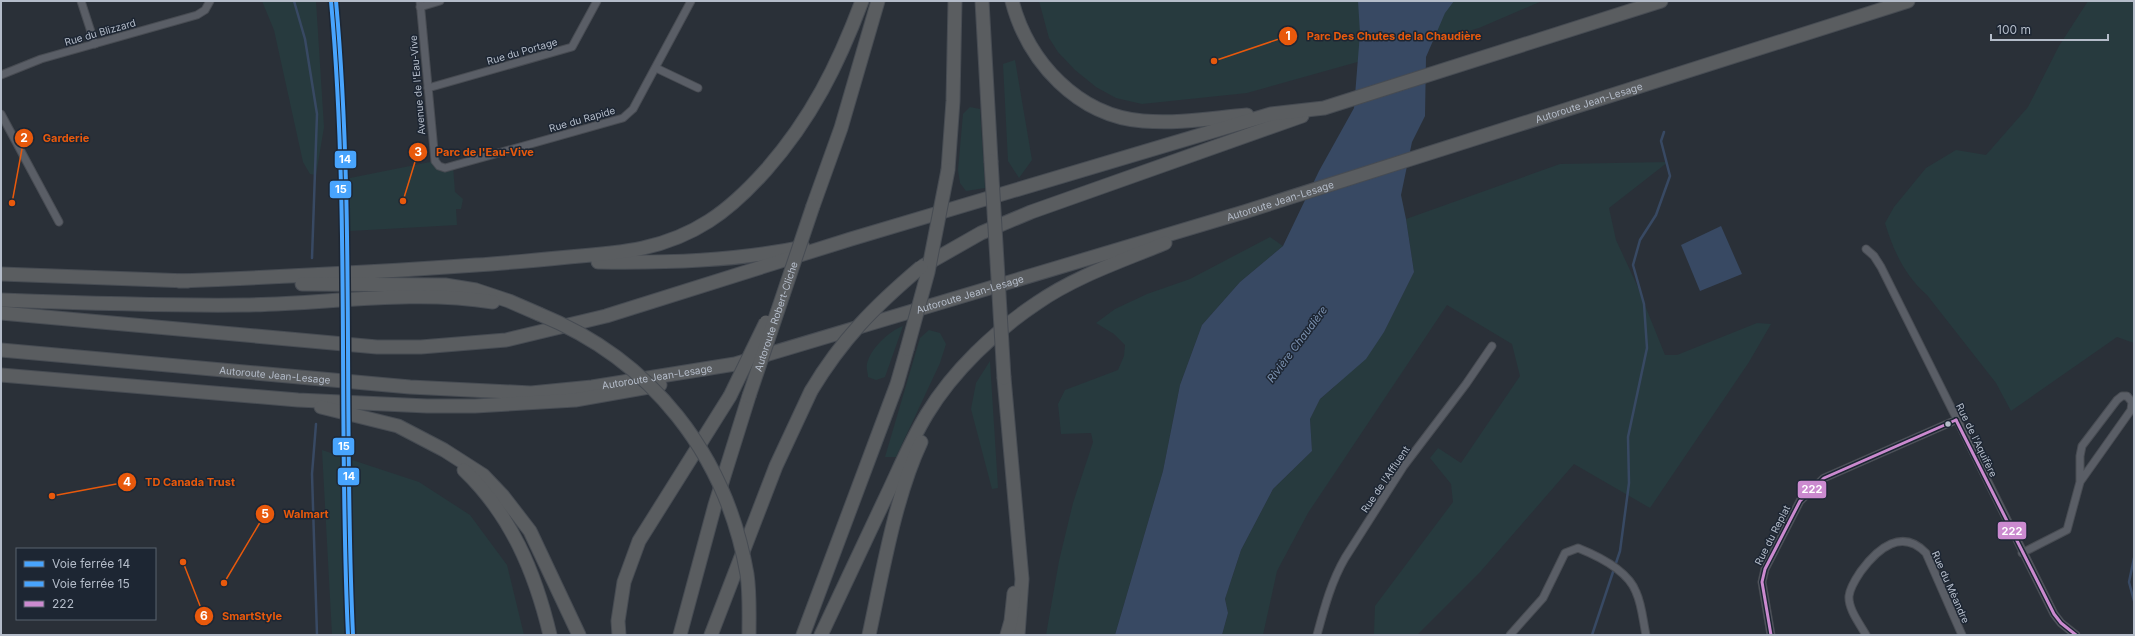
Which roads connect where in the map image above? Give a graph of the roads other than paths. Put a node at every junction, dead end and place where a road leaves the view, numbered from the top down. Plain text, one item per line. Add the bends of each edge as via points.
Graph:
1 (81, 1) edge
2 (210, 1) edge
3 (440, 1) edge
4 (597, 1) edge
5 (691, 1) edge
6 (862, 1) edge
7 (878, 1) edge
8 (955, 1) edge
9 (982, 1) edge
10 (1012, 1) edge
11 (1661, 1) edge
12 (1908, 1) edge
13 (420, 4) edge
14 (94, 44) junction
15 (656, 68) junction
16 (1, 75) edge
17 (428, 88) junction
18 (698, 88) dead end
19 (1324, 108) junction
20 (1, 114) edge
21 (1271, 114) junction
22 (439, 166) joint
23 (1244, 212) junction
24 (59, 222) dead end
25 (851, 239) junction
26 (1866, 250) dead end
27 (504, 263) junction
28 (791, 268) junction
29 (1, 274) edge
30 (179, 281) junction
31 (1, 300) edge
32 (1, 313) edge
33 (539, 314) junction
34 (1492, 346) dead end
35 (1, 350) edge
36 (968, 363) junction
37 (735, 364) junction
38 (1, 375) edge
39 (298, 400) junction
40 (1007, 410) junction
41 (1956, 420) junction
42 (444, 450) junction
43 (2080, 482) junction
44 (2022, 553) junction
45 (550, 635) edge
46 (579, 635) edge
47 (619, 635) edge
48 (680, 635) edge
49 (711, 635) edge
50 (749, 635) edge
51 (803, 635) edge
52 (821, 635) edge
53 (869, 635) edge
54 (1007, 635) edge
55 (1018, 635) edge
56 (1317, 635) edge
57 (1510, 635) edge
58 (1646, 635) edge
59 (1771, 635) edge
60 (1866, 635) edge
61 (1962, 635) edge
62 (2076, 635) edge

1 - 14 street
2 - 14 street, Rue du Blizzard via 205,10 184,19
3 - 13 street
4 - 17 street, Rue du Portage via 572,47
5 - 15 street, Rue du Rapide
6 - 27 highway via 839,58 818,100 799,129 739,200 710,221 669,242 641,250
7 - 28 highway, Autoroute Robert-Cliche, bridge via 841,128
8 - 51 highway, bridge via 953,101 948,170 928,272 897,384
9 - 40 highway, bridge
10 - 21 highway via 1023,30 1049,73 1081,100 1099,109 1118,117 1174,122
11 - 19 highway
12 - 23 highway, Autoroute Jean-Lesage
13 - 17 street, Avenue de l'Eau-Vive
14 - 16 street, Rue du Blizzard via 35,61
15 - 18 street
15 - 22 street, Rue du Rapide via 633,109 623,118 445,168
17 - 22 street, Avenue de l'Eau-Vive via 435,161
19 - 21 highway
19 - 49 highway, bridge via 1031,212 981,233 921,267 862,321 840,347 811,391 776,466
20 - 24 street
21 - 25 highway
23 - 36 highway via 1065,286 1014,320
23 - 37 highway, Autoroute Jean-Lesage
25 - 27 highway via 777,252 713,259 654,263
25 - 32 highway via 606,316 526,336 461,344 377,347 331,344
26 - 41 street, Rue de l'Aquifère via 1874,256 1881,267
27 - 30 highway
28 - 47 highway, bridge via 730,396 639,541 623,589 618,621
28 - 48 highway, Autoroute Robert-Cliche, bridge via 715,506
29 - 30 highway
30 - 33 highway via 445,285 476,290
31 - 33 highway via 243,305 428,296 469,298
33 - 50 highway, bridge via 585,335 635,371 669,405 690,433 715,474 733,520 747,575
34 - 56 street, Rue de l'Affluent via 1403,467 1345,558 1329,593
35 - 37 highway, Autoroute Jean-Lesage via 410,388 531,393 592,387
36 - 52 highway via 927,414
36 - 53 highway via 931,423 909,473 893,529
37 - 39 highway via 677,381 575,400 474,406
38 - 39 highway
39 - 42 highway via 398,426
40 - 54 highway via 1014,584 1011,621
40 - 55 highway via 1022,579
41 - 44 street, Rue de l'Aquifère
41 - 59 street, Rue du Replat via 1824,478 1800,501 1765,569 1762,582
42 - 45 highway via 482,488 506,520 528,562
42 - 46 highway via 483,475 530,531
43 - 43 street via 2131,410 2132,402 2127,396 2116,400 2082,446
43 - 44 street via 2067,530
44 - 62 street, Rue de l'Aquifère via 2054,614 2061,624
57 - 58 street via 1543,598 1565,553 1578,548 1594,555 1630,581 1636,592
60 - 61 street, Rue du Mèandre via 1852,609 1849,596 1857,577 1870,559 1884,547 1900,541 1919,545 1926,553

